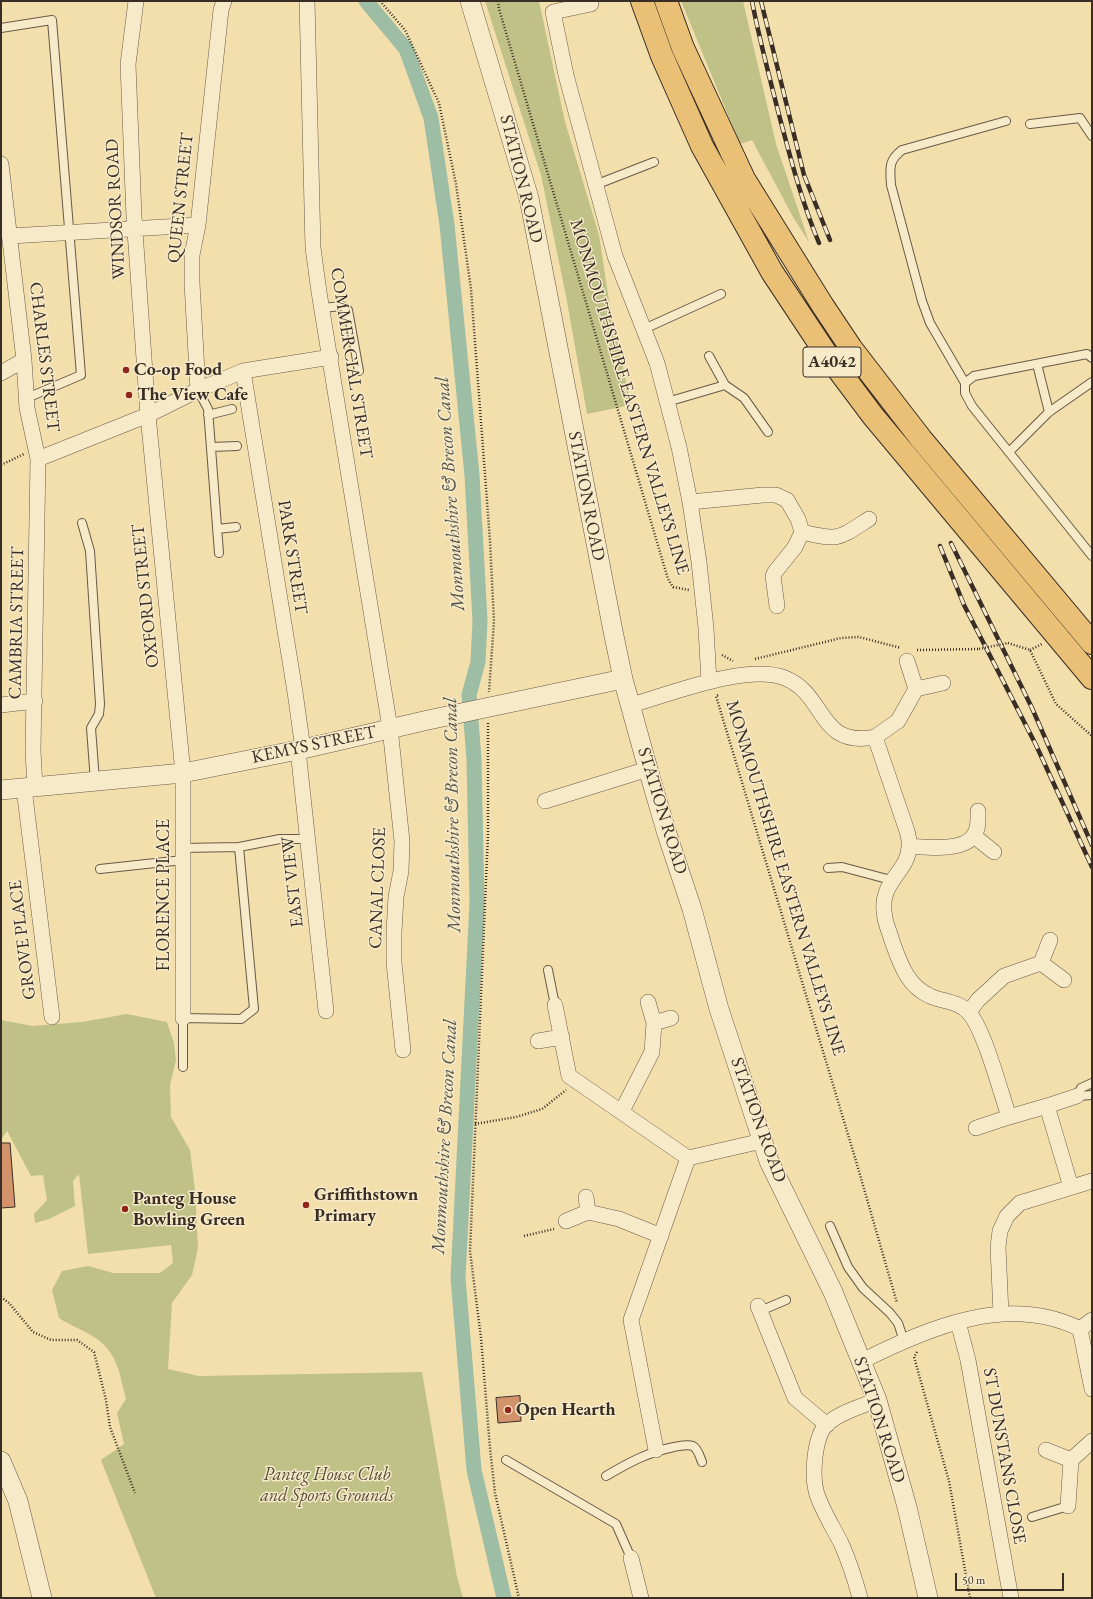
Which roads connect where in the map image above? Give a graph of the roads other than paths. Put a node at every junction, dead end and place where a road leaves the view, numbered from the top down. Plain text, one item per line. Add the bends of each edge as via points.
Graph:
1 (136, 1) edge
2 (307, 1) edge
3 (470, 1) edge
4 (642, 1) edge
5 (666, 1) edge
6 (591, 4) dead end
7 (222, 5) edge
8 (552, 7) edge
9 (1, 28) edge
10 (1006, 121) dead end
11 (1030, 124) dead end
12 (1092, 136) edge
13 (654, 162) dead end
14 (1, 164) edge
15 (596, 185) junction
16 (198, 225) junction
17 (134, 228) junction
18 (70, 232) junction
19 (10, 236) junction
20 (721, 294) dead end
21 (322, 308) junction
22 (644, 329) junction
23 (709, 356) dead end
24 (330, 357) junction
25 (1092, 358) edge
26 (24, 360) junction
27 (1037, 364) junction
28 (243, 371) junction
29 (360, 372) dead end
30 (1, 373) edge
31 (1092, 382) edge
32 (965, 383) junction
33 (725, 385) junction
34 (198, 390) junction
35 (27, 398) junction
36 (667, 402) junction
37 (232, 409) dead end
38 (1049, 412) junction
39 (148, 415) junction
40 (208, 415) junction
41 (768, 432) dead end
42 (238, 446) dead end
43 (211, 447) junction
44 (1009, 452) junction
45 (38, 454) junction
46 (690, 502) junction
47 (869, 519) dead end
48 (82, 522) dead end
49 (236, 527) dead end
50 (217, 529) junction
51 (802, 532) junction
52 (218, 553) dead end
53 (1092, 556) edge
54 (777, 606) dead end
55 (1092, 643) edge
56 (908, 653) road end
57 (1092, 678) edge
58 (623, 679) junction
59 (709, 682) junction
60 (943, 683) dead end
61 (916, 689) junction
62 (35, 701) junction
63 (1, 705) edge
64 (631, 705) junction
65 (390, 728) junction
66 (875, 737) junction
67 (300, 749) junction
68 (648, 769) junction
69 (183, 773) junction
70 (95, 781) junction
71 (29, 788) junction
72 (1, 790) edge
73 (545, 801) dead end
74 (978, 811) dead end
75 (974, 836) junction
76 (307, 839) junction
77 (910, 846) junction
78 (239, 847) junction
79 (994, 852) dead end
80 (183, 854) junction
81 (828, 868) dead end
82 (100, 869) dead end
83 (891, 880) junction
84 (1050, 940) dead end
85 (1041, 963) junction
86 (548, 970) dead end
87 (1064, 980) dead end
88 (648, 1002) dead end
89 (555, 1005) joint
90 (326, 1011) dead end
91 (969, 1012) junction
92 (52, 1017) dead end
93 (183, 1018) junction
94 (671, 1018) dead end
95 (654, 1023) junction
96 (562, 1036) junction
97 (538, 1041) dead end
98 (403, 1050) dead end
99 (183, 1067) dead end
100 (1092, 1082) edge
101 (1085, 1096) edge
102 (1046, 1106) junction
103 (622, 1111) junction
104 (1009, 1117) junction
105 (976, 1128) dead end
106 (762, 1141) junction
107 (688, 1158) junction
108 (1092, 1181) edge
109 (1071, 1187) junction
110 (586, 1197) dead end
111 (588, 1212) junction
112 (566, 1221) road end
113 (830, 1226) dead end
114 (661, 1236) junction
115 (786, 1300) dead end
116 (759, 1308) joint
117 (1001, 1314) junction
118 (958, 1322) junction
119 (1086, 1325) edge
120 (904, 1341) junction
121 (862, 1361) junction
122 (1092, 1389) edge
123 (876, 1400) junction
124 (826, 1425) junction
125 (1092, 1442) edge
126 (656, 1450) junction
127 (1046, 1450) dead end
128 (506, 1460) dead end
129 (1071, 1460) junction
130 (1, 1461) edge
131 (702, 1462) dead end
132 (606, 1476) dead end
133 (1068, 1506) joint
134 (1032, 1516) dead end
135 (631, 1558) joint
136 (42, 1598) edge
137 (641, 1598) edge
138 (860, 1598) edge
139 (928, 1598) edge
140 (1011, 1598) edge

1 - 17 street, WINDSOR ROAD via 128,64
2 - 21 street, COMMERCIAL STREET via 314,248
3 - 58 street, STATION ROAD via 529,198
4 - 57 highway, A4042 via 662,56 702,146 772,272 825,352 873,416
5 - 55 highway, A4042 via 683,48 744,179 823,306 851,348 922,440
6 - 8 street
7 - 16 street, QUEEN STREET
8 - 15 street via 566,75
9 - 18 lane via 52,20
10 - 32 lane via 902,150 894,157 890,167 891,185 922,300 930,323
11 - 12 lane via 1080,118
13 - 15 lane
14 - 19 street, CHARLES STREET
15 - 22 street via 614,256
16 - 17 street
16 - 34 street, QUEEN STREET via 192,255 192,283
17 - 18 street
17 - 39 street, WINDSOR ROAD
18 - 19 street
18 - 35 lane via 80,375
19 - 26 street, CHARLES STREET
20 - 22 lane
21 - 24 street, COMMERCIAL STREET
21 - 29 lane via 342,306 348,310
22 - 36 street via 657,363
23 - 33 lane
24 - 28 street
24 - 65 street, COMMERCIAL STREET
25 - 27 lane via 1087,354
26 - 30 street
26 - 35 street, CHARLES STREET
27 - 32 lane via 974,376
27 - 38 lane
28 - 34 street
28 - 67 street, PARK STREET via 294,684
31 - 38 lane
32 - 44 lane via 965,393 972,406
33 - 36 lane
33 - 41 lane via 744,398
34 - 39 street
34 - 40 lane via 208,409
35 - 45 street, CHARLES STREET
36 - 46 street
37 - 40 lane
38 - 44 lane
39 - 45 street
39 - 69 street, OXFORD STREET
40 - 43 lane
42 - 43 lane
43 - 50 lane
44 - 53 lane
45 - 62 street, CAMBRIA STREET
46 - 51 street via 776,495 787,500
46 - 59 street via 701,587
47 - 51 street via 838,537
48 - 70 lane via 90,551 100,704 99,714 91,728
49 - 50 lane
50 - 52 lane
51 - 54 street via 795,548 773,576
56 - 61 street
58 - 64 street, STATION ROAD
58 - 65 street, KEMYS STREET
59 - 64 street
59 - 66 street via 743,669 785,678 800,686 811,697 833,729 844,736 861,739
60 - 61 street
61 - 66 street via 898,721
62 - 63 street
62 - 71 street, CAMBRIA STREET
64 - 68 street, STATION ROAD
65 - 67 street, KEMYS STREET
65 - 98 street, CANAL CLOSE via 402,841 401,871 396,897 394,963
66 - 77 street
67 - 69 street, KEMYS STREET
67 - 76 street, EAST VIEW
68 - 73 street
68 - 106 street, STATION ROAD via 692,909 719,1010
69 - 70 street, KEMYS STREET
69 - 80 street, FLORENCE PLACE
70 - 71 street, KEMYS STREET
71 - 72 street, KEMYS STREET
71 - 92 street, GROVE PLACE
74 - 75 street via 978,825
75 - 77 street via 959,846
75 - 79 street
76 - 78 lane via 280,839
76 - 90 street, EAST VIEW
77 - 83 street via 905,860
78 - 80 lane
78 - 93 lane via 254,1009 241,1019
80 - 82 lane
80 - 93 street, FLORENCE PLACE
81 - 83 lane via 842,866
83 - 91 street via 883,902 884,918 901,967 910,981 922,992 955,1003
84 - 85 street
85 - 87 street
85 - 91 street via 1004,976
86 - 89 lane
88 - 95 street
89 - 96 street
91 - 104 street via 978,1027
93 - 99 lane
94 - 95 street
95 - 103 street via 652,1052
96 - 97 street
96 - 103 street via 569,1076
100 - 101 lane via 1082,1088
101 - 102 street
102 - 104 street
102 - 109 street
103 - 107 street
104 - 105 street
106 - 107 street
106 - 121 street, STATION ROAD via 769,1161 833,1292
107 - 114 street
108 - 109 street
109 - 117 street via 1020,1204 1007,1216 1000,1231 998,1247
110 - 111 street
111 - 112 street
111 - 114 street via 619,1219
113 - 120 lane via 848,1267 863,1288 898,1323
114 - 126 street via 631,1320
115 - 116 lane
116 - 124 street via 795,1398
117 - 118 street
117 - 119 street via 1041,1316
118 - 120 street
118 - 140 street, ST DUNSTANS CLOSE via 968,1360
119 - 122 street
120 - 121 street
121 - 123 street, STATION ROAD
123 - 124 street via 847,1412
123 - 139 street, STATION ROAD via 907,1507
124 - 138 street via 819,1440 814,1479 817,1493 842,1544
125 - 129 street
126 - 131 lane via 682,1445 692,1446
126 - 132 lane
127 - 129 street
128 - 135 lane via 616,1524
129 - 133 street
130 - 136 street via 18,1501
133 - 134 lane
135 - 137 street

